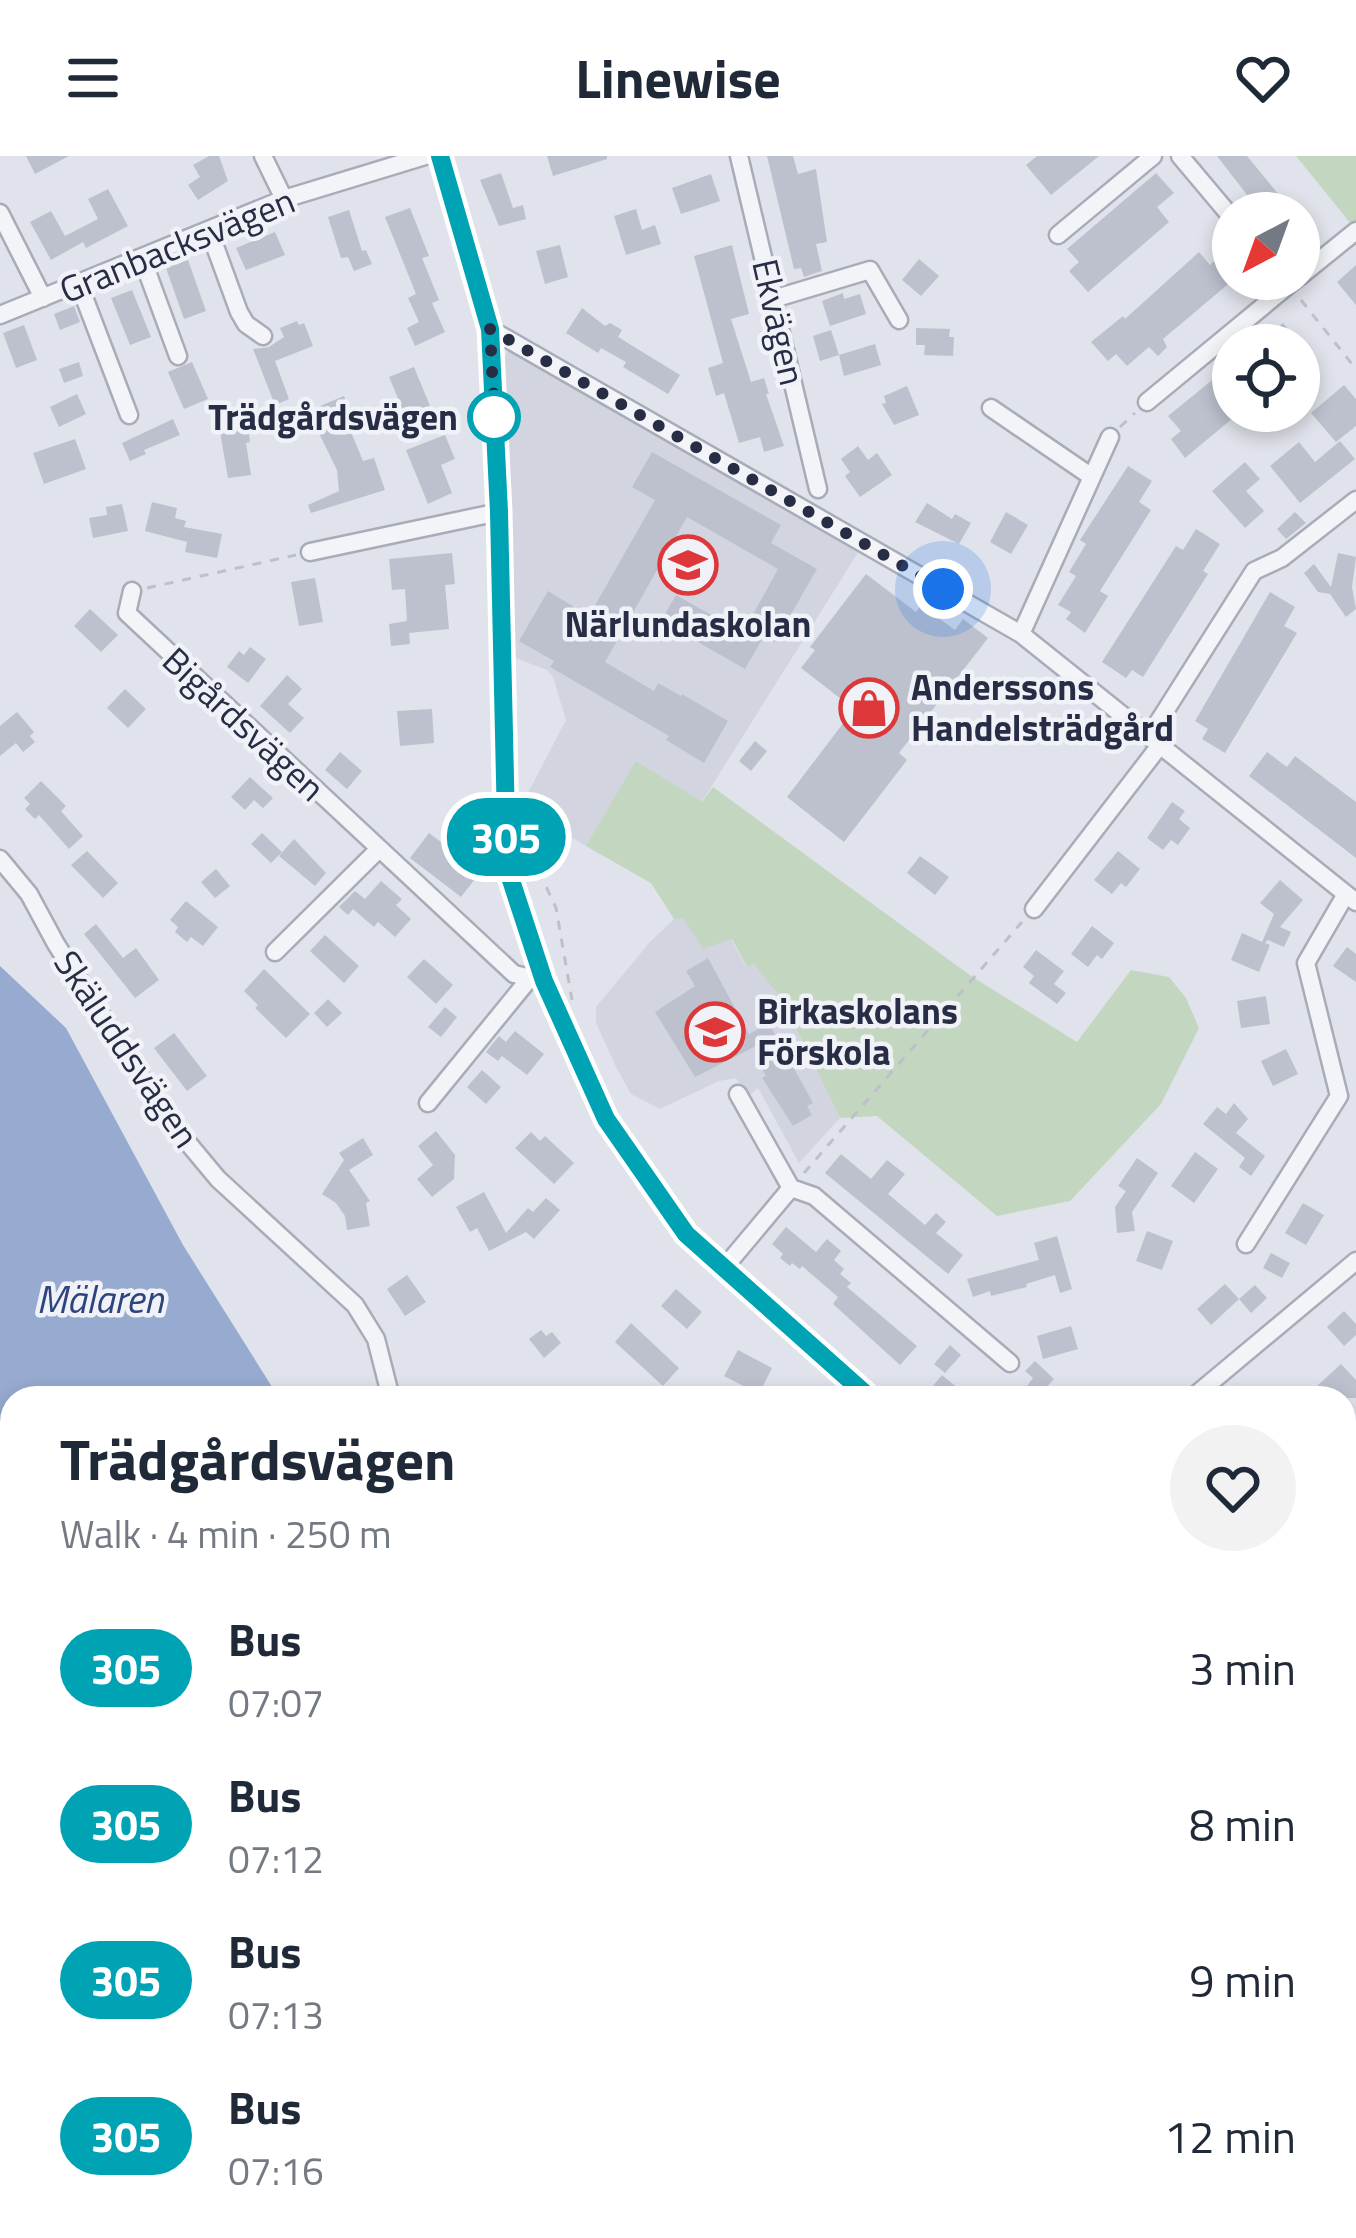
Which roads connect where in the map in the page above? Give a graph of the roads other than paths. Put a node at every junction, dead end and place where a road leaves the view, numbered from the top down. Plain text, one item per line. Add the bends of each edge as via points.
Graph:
1 (263, 156) edge
2 (425, 156) edge
3 (440, 156) edge
4 (739, 156) edge
5 (1153, 156) edge
6 (1180, 156) edge
7 (1212, 194) edge
8 (284, 200) junction
9 (0, 213) edge
10 (209, 230) junction
11 (1356, 231) edge
12 (1058, 235) dead end
13 (142, 258) junction
14 (1320, 259) edge
15 (79, 284) junction
16 (43, 298) junction
17 (773, 299) junction
18 (1268, 300) edge
19 (0, 315) edge
20 (899, 320) dead end
21 (490, 329) junction
22 (263, 336) dead end
23 (178, 356) dead end
24 (1147, 402) road end
25 (991, 408) dead end
26 (129, 416) dead end
27 (1110, 436) road end
28 (1092, 477) junction
29 (818, 489) dead end
30 (1356, 500) edge
31 (499, 512) junction
32 (310, 552) road end
33 (132, 591) road end
34 (1021, 634) junction
35 (1155, 739) junction
36 (378, 850) junction
37 (0, 860) edge
38 (1351, 898) edge
39 (1034, 909) road end
40 (275, 952) dead end
41 (537, 979) junction
42 (738, 1094) dead end
43 (428, 1103) dead end
44 (791, 1188) junction
45 (1246, 1244) dead end
46 (1356, 1261) edge
47 (724, 1268) junction
48 (1010, 1363) dead end
49 (389, 1386) edge
50 (857, 1386) edge
51 (1206, 1386) edge

1 - 8 street
2 - 8 street, Granbacksvägen
3 - 21 street
4 - 17 street, Ekvägen
5 - 12 street
6 - 7 street
8 - 10 street, Granbacksvägen
9 - 16 street
10 - 13 street, Granbacksvägen
10 - 22 street via 238,312
11 - 14 street
13 - 15 street, Granbacksvägen
13 - 23 street
15 - 16 street, Granbacksvägen
15 - 26 street
16 - 19 street, Granbacksvägen
17 - 20 street via 870,270
17 - 29 street, Ekvägen
18 - 24 street
21 - 31 street
21 - 34 street
25 - 28 street
27 - 28 street
28 - 34 street
30 - 35 street via 1282,559 1254,571
31 - 32 street
31 - 41 street via 507,868
33 - 36 street, Bigårdsvägen via 127,613
34 - 35 street
35 - 38 street
35 - 39 street
36 - 40 street
36 - 41 street, Bigårdsvägen via 514,974
37 - 49 street, Skäluddsvägen via 168,1119 218,1179 355,1305 376,1339
38 - 45 street via 1306,963 1339,1096
41 - 43 street
41 - 47 street via 606,1119 686,1234
42 - 44 street
44 - 47 street
44 - 48 street via 814,1196
46 - 51 street
47 - 50 street

